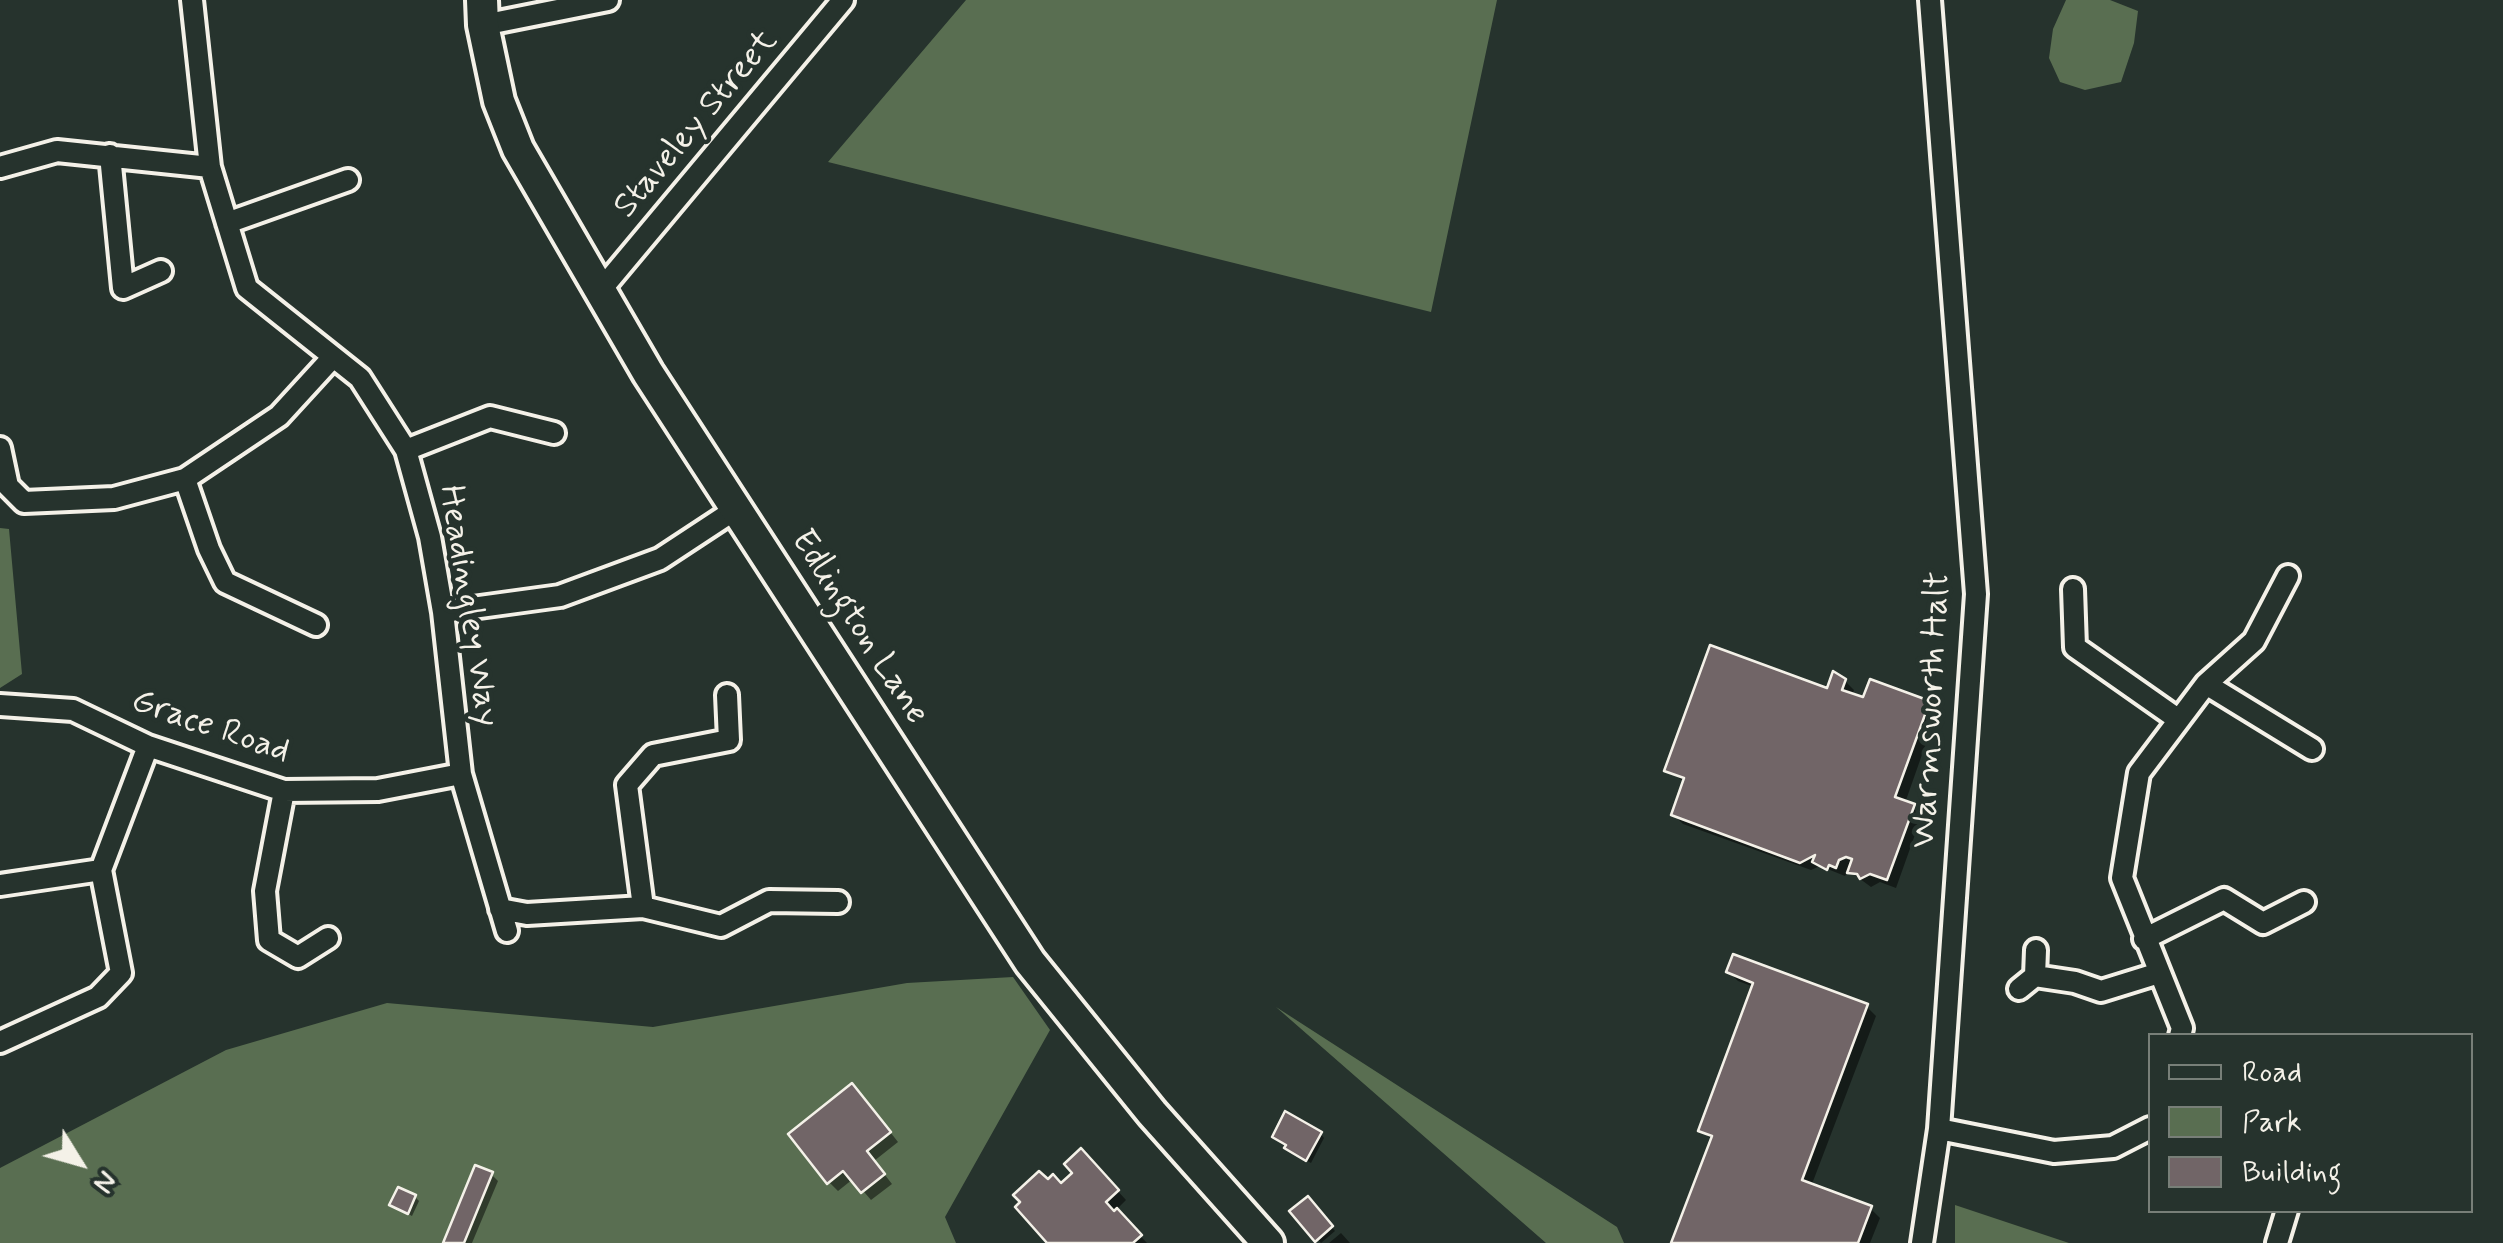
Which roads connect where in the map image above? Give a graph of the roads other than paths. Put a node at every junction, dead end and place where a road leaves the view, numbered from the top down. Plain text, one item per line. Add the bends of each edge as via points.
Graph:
1 (192, 0) edge
2 (608, 0) edge
3 (843, 0) edge
4 (1930, 0) edge
5 (483, 12) edge
6 (110, 155) junction
7 (0, 166) edge
8 (210, 167) junction
9 (348, 180) dead end
10 (227, 223) junction
11 (162, 271) dead end
12 (600, 291) junction
13 (334, 357) junction
14 (554, 433) dead end
15 (0, 448) edge
16 (406, 450) junction
17 (184, 480) junction
18 (736, 509) junction
19 (2288, 576) dead end
20 (2072, 588) dead end
21 (443, 612) junction
22 (316, 625) dead end
23 (2206, 684) junction
24 (727, 694) dead end
25 (0, 705) edge
26 (2179, 720) junction
27 (148, 746) junction
28 (2312, 748) dead end
29 (461, 774) junction
30 (284, 792) junction
31 (101, 870) junction
32 (0, 884) edge
33 (838, 902) dead end
34 (2304, 902) dead end
35 (643, 907) junction
36 (500, 909) junction
37 (507, 931) dead end
38 (328, 938) dead end
39 (2144, 939) junction
40 (2036, 950) dead end
41 (2158, 973) junction
42 (2181, 1033) edge
43 (0, 1042) edge
44 (2148, 1129) edge
45 (1938, 1130) junction
46 (2286, 1213) edge
47 (1268, 1243) edge
48 (1922, 1243) edge
49 (2278, 1243) edge

1 - 8 street, Headingley Way
2 - 5 street
3 - 12 street, Staveley Street
4 - 45 street, Warmsworth Halt via 1976,594
5 - 12 main road, Edlington Lane via 499,101 518,149
6 - 7 street via 57,151
6 - 8 street
6 - 11 street via 123,288
8 - 10 street, Headingley Way
9 - 10 street
10 - 13 street, Headingley Way via 247,288
12 - 18 main road, Edlington Lane
13 - 16 street, Headingley Way via 360,378
13 - 17 street via 278,416
14 - 16 street via 490,418
15 - 17 street via 8,486 24,502 114,498
16 - 21 street, Headingley Way
17 - 22 street via 226,582
18 - 21 street via 660,558 560,596
18 - 47 main road, Edlington Lane via 1030,962
19 - 23 street via 2254,641
20 - 26 street via 2075,647
21 - 29 street, Headingley Way
23 - 26 street
23 - 28 street
24 - 35 street via 728,740 653,755 627,784
25 - 27 street, Grace Road via 73,710
26 - 39 street via 2140,773 2122,878
27 - 30 street, Grace Road
27 - 31 street
29 - 30 street, Grace Road via 378,790
29 - 36 street, Headingley Way
30 - 38 street via 265,891 270,940 298,957
31 - 32 street
31 - 43 street via 121,973 98,997
33 - 35 street via 769,902 722,926
34 - 39 street via 2263,923 2224,899
35 - 36 street via 526,914
36 - 37 street, Headingley Way
39 - 41 street
40 - 41 street via 2027,982 2075,982 2101,991
41 - 42 street
44 - 45 street via 2113,1146 2054,1152
45 - 48 street, Warmsworth Halt
46 - 49 street

